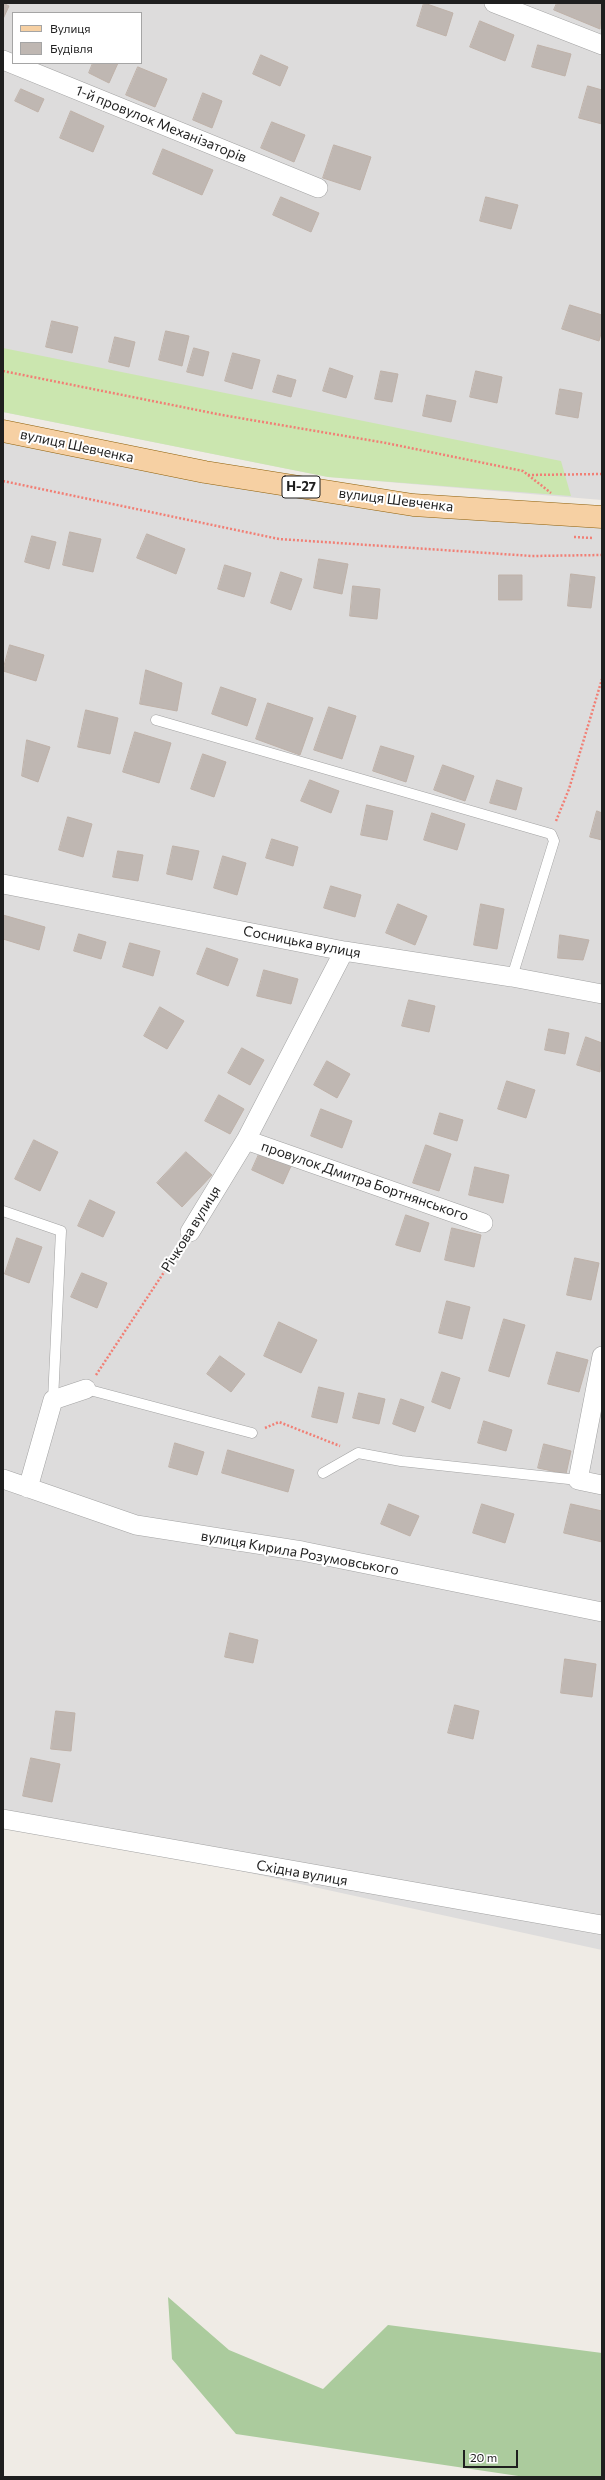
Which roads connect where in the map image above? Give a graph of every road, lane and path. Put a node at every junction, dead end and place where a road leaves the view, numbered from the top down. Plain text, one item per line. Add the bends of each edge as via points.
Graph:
1 (494, 3) edge
2 (602, 45) edge
3 (13, 64) edge
4 (318, 188) dead end
5 (3, 371) edge
6 (3, 431) edge
7 (602, 474) edge
8 (528, 475) junction
9 (3, 480) edge
10 (555, 496) dead end
11 (602, 518) edge
12 (602, 555) edge
13 (602, 679) edge
14 (156, 720) dead end
15 (551, 834) junction
16 (3, 884) edge
17 (344, 951) junction
18 (512, 977) junction
19 (602, 994) edge
20 (246, 1140) junction
21 (3, 1211) edge
22 (483, 1223) dead end
23 (190, 1232) joint
24 (602, 1356) edge
25 (86, 1389) junction
26 (53, 1400) junction
27 (252, 1433) joint
28 (358, 1453) junction
29 (323, 1473) dead end
30 (3, 1479) edge
31 (578, 1480) junction
32 (602, 1485) edge
33 (28, 1488) junction
34 (602, 1612) edge
35 (3, 1818) edge
36 (602, 1925) edge

1 - 2 street
3 - 4 street, 1-й провулок Механізаторів
5 - 8 path via 222,415 393,445 522,471
6 - 11 main road, вулиця Шевченка / Н-27 via 205,472 413,505
7 - 8 path
8 - 10 path
9 - 12 path via 279,539 532,556
13 - 15 path via 568,789
14 - 15 lane
15 - 18 lane via 554,841
16 - 17 street, Сосницька вулиця
17 - 18 street, Сосницька вулиця
17 - 20 street, Річкова вулиця
18 - 19 street, Сосницька вулиця
20 - 22 street, провулок Дмитра Бортнянського
20 - 23 street, Річкова вулиця
21 - 26 lane via 61,1231
23 - 25 path, Річкова вулиця
24 - 31 street
25 - 26 street
25 - 27 lane
26 - 33 street
27 - 28 path via 279,1422
28 - 29 lane
28 - 31 lane via 401,1461
30 - 33 street, вулиця Кирила Розумовського
31 - 32 street
33 - 34 street, вулиця Кирила Розумовського via 136,1525 302,1551
35 - 36 street, Східна вулиця

